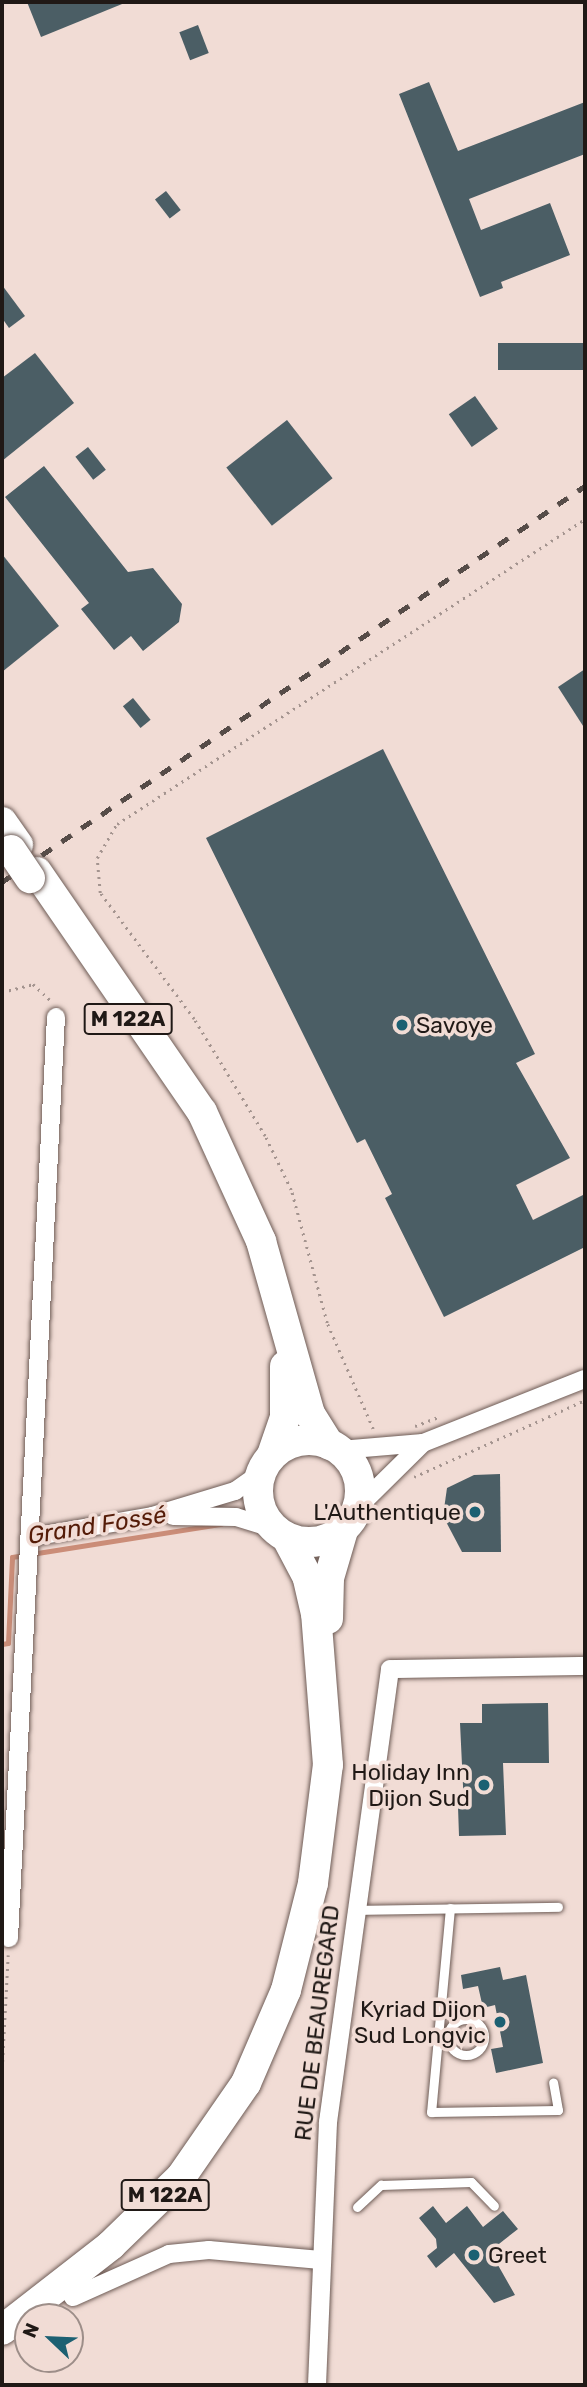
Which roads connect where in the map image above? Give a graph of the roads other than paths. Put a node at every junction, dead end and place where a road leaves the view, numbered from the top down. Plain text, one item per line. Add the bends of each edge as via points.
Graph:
1 (8, 838) edge
2 (56, 1017) road end
3 (222, 1162) junction
4 (585, 1380) edge
5 (424, 1443) junction
6 (334, 1447) junction
7 (267, 1464) junction
8 (152, 1517) junction
9 (350, 1518) junction
10 (280, 1533) junction
11 (32, 1537) junction
12 (585, 1666) edge
13 (558, 1907) dead end
14 (450, 1908) junction
15 (354, 1910) junction
16 (9, 1938) road end
17 (441, 2006) junction
18 (460, 2019) junction
19 (451, 2048) junction
20 (436, 2063) junction
21 (553, 2082) dead end
22 (494, 2206) dead end
23 (357, 2207) dead end
24 (321, 2260) junction
25 (73, 2297) junction
26 (65, 2303) edge
27 (2, 2330) edge
28 (317, 2385) edge

1 - 3 main road, M 122A, bridge
2 - 11 street
3 - 6 main road, M 122A via 276,1283 310,1414
3 - 7 main road, M 122A via 253,1248 285,1361 285,1418
4 - 5 street
5 - 6 street via 379,1449
5 - 9 street via 386,1475
6 - 7 main road via 294,1442
6 - 9 main road via 358,1474
7 - 8 street via 235,1491
7 - 10 main road via 259,1505
8 - 10 street via 226,1516
8 - 11 street
9 - 10 main road via 314,1543
9 - 25 main road, M 122A via 328,1592 338,1747 335,1813 319,1909 294,1998 260,2076 207,2162 154,2225
10 - 27 main road, M 122A via 307,1576 316,1614 328,1765 313,1883 286,1990 246,2083 181,2177 111,2245
11 - 16 street
12 - 15 street, RUE DE BEAUREGARD via 390,1669
13 - 14 lane
14 - 15 lane
14 - 17 lane
15 - 24 street, RUE DE BEAUREGARD via 328,2122
17 - 18 lane
17 - 20 lane
18 - 19 lane via 448,2031
18 - 19 lane via 478,2022 484,2039 474,2054
19 - 20 lane
20 - 21 lane via 431,2112 558,2110
22 - 23 lane via 471,2182 381,2185
24 - 25 street via 209,2250 169,2254
24 - 28 street, RUE DE BEAUREGARD
25 - 26 main road, M 122A

